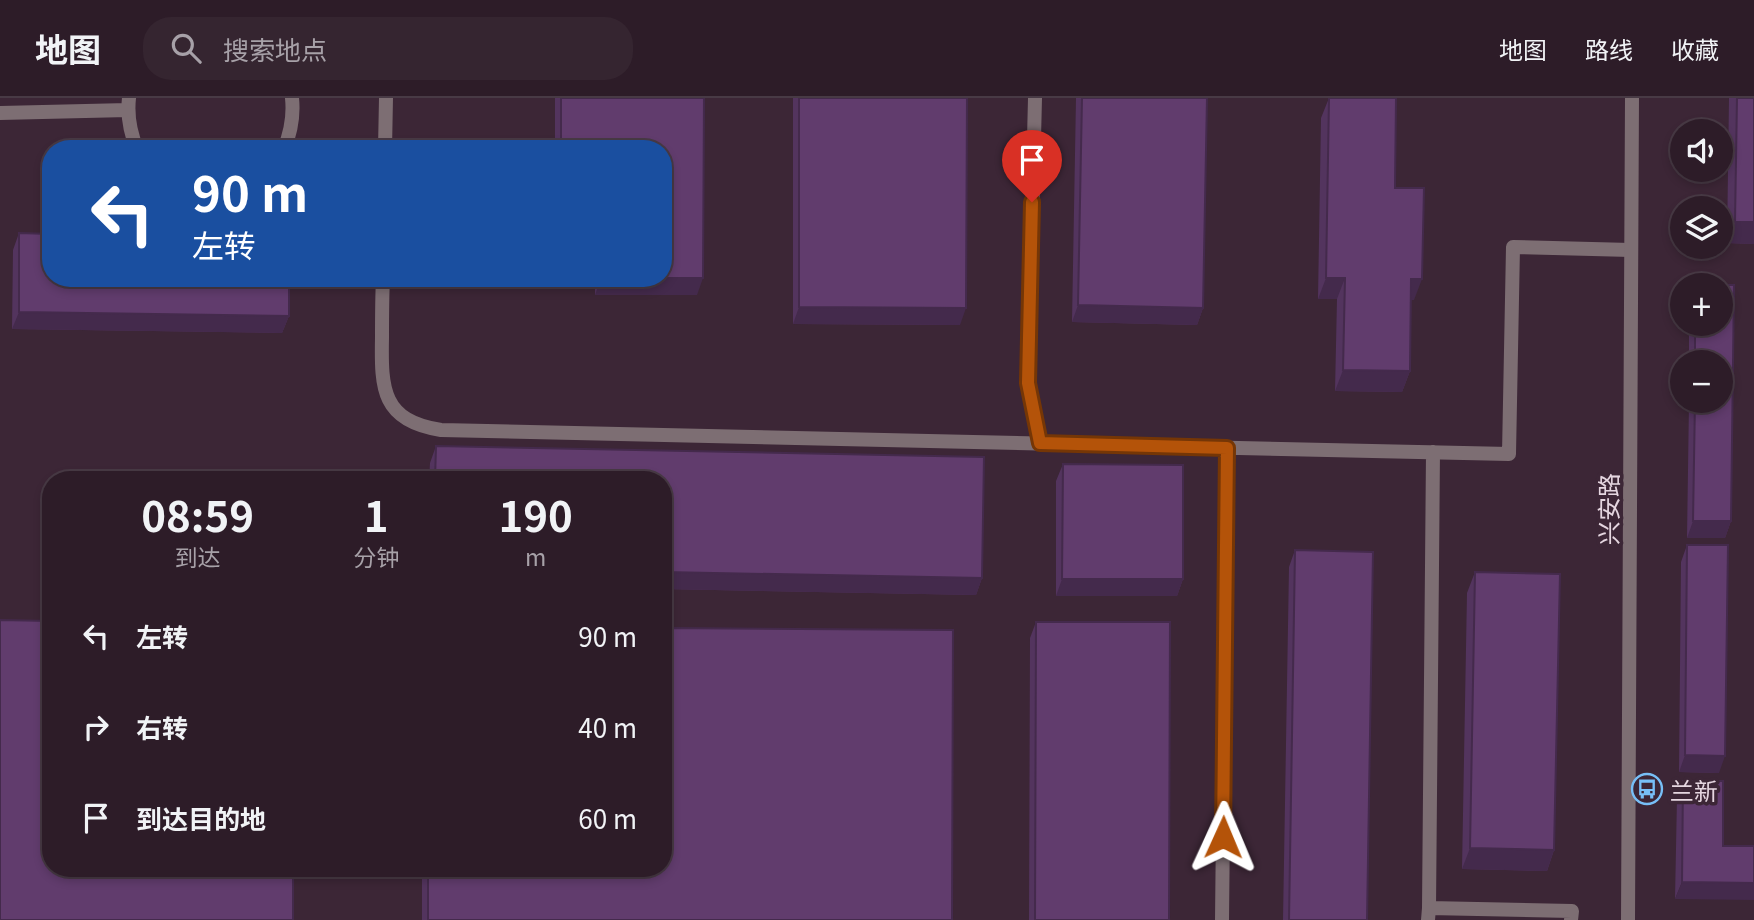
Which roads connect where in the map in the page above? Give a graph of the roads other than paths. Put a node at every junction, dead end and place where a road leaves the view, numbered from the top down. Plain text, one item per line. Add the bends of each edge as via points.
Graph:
1 (292, 98) edge
2 (386, 98) edge
3 (1035, 98) edge
4 (1632, 98) edge
5 (129, 104) edge
6 (0, 113) edge
7 (134, 140) edge
8 (288, 140) edge
9 (385, 140) edge
10 (1631, 250) junction
11 (383, 287) edge
12 (1040, 443) junction
13 (1227, 448) junction
14 (1433, 452) junction
15 (1428, 914) edge
16 (1222, 920) edge
17 (1572, 920) edge
18 (1628, 920) edge

1 - 8 street
2 - 9 street
3 - 12 street via 1028,383
4 - 10 street, 兴安路
5 - 6 street
5 - 7 street
10 - 14 street via 1513,247 1509,454
10 - 18 street, 兴安路
11 - 12 street via 383,386 391,404 422,427
12 - 13 street
13 - 14 street
13 - 16 street
14 - 15 street
15 - 17 street via 1572,911

